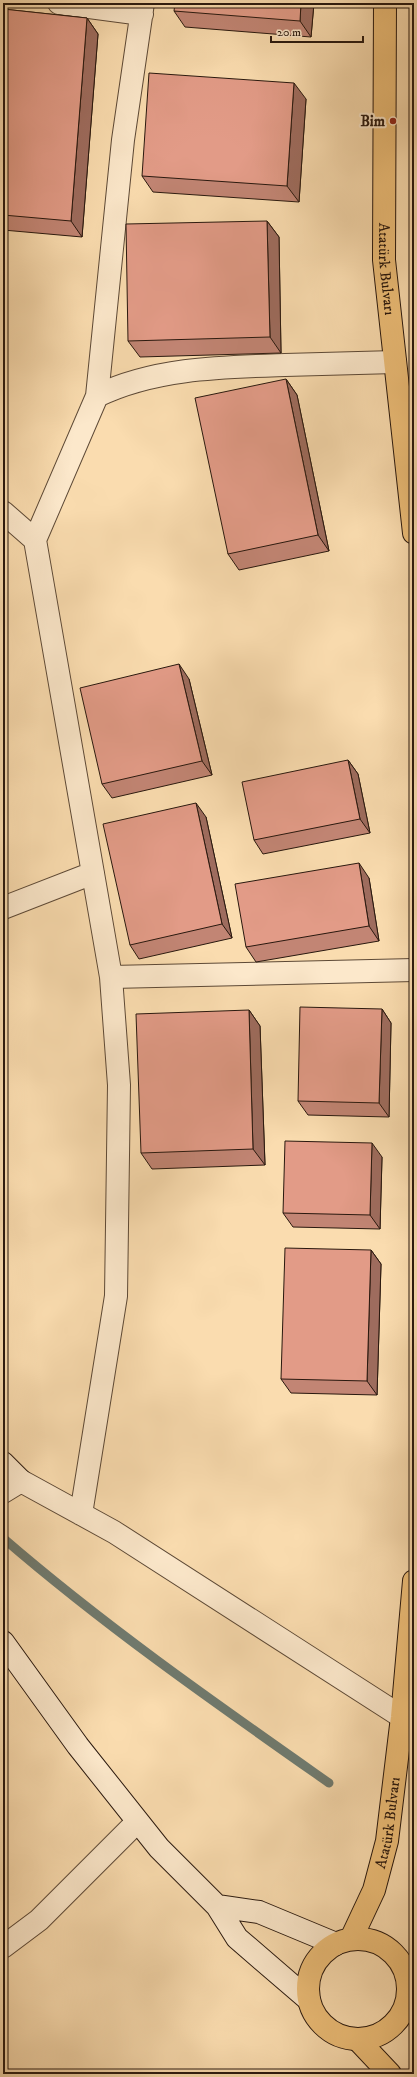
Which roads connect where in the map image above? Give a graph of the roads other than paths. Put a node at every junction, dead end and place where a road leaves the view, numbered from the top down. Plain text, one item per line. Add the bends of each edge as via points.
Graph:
1 (59, 3) edge
2 (385, 3) edge
3 (142, 9) edge
4 (395, 362) junction
5 (97, 396) junction
6 (3, 512) edge
7 (414, 532) edge
8 (35, 540) junction
9 (93, 873) junction
10 (3, 908) edge
11 (414, 970) edge
12 (111, 977) junction
13 (3, 1463) edge
14 (12, 1487) edge
15 (82, 1514) junction
16 (414, 1582) edge
17 (3, 1642) edge
18 (402, 1717) junction
19 (137, 1822) junction
20 (217, 1906) junction
21 (344, 1941) junction
22 (3, 1947) edge
23 (411, 1981) edge
24 (309, 2000) junction
25 (357, 2039) junction
26 (390, 2074) edge

1 - 3 street
2 - 4 main road, Atatürk Bulvarı via 384,260
3 - 5 street via 123,140
4 - 5 street via 234,366 156,375 116,386
4 - 7 main road, Atatürk Bulvarı
5 - 8 street
6 - 8 street
8 - 9 street
9 - 10 street
9 - 12 street
11 - 12 street
12 - 15 street via 119,1085 116,1296
13 - 14 street
14 - 15 street
15 - 18 street
16 - 18 main road, Atatürk Bulvarı
17 - 19 street
18 - 21 main road, Atatürk Bulvarı via 387,1841 374,1890
19 - 20 street
19 - 22 street via 39,1920
20 - 21 street via 259,1912
20 - 24 street via 236,1938
21 - 23 main road via 370,1940 386,1947 400,1960
21 - 24 main road via 322,1954 313,1967 308,1983
23 - 25 main road via 407,2003 400,2018 388,2030 373,2037
24 - 25 main road via 315,2015 326,2028 340,2036
25 - 26 main road

